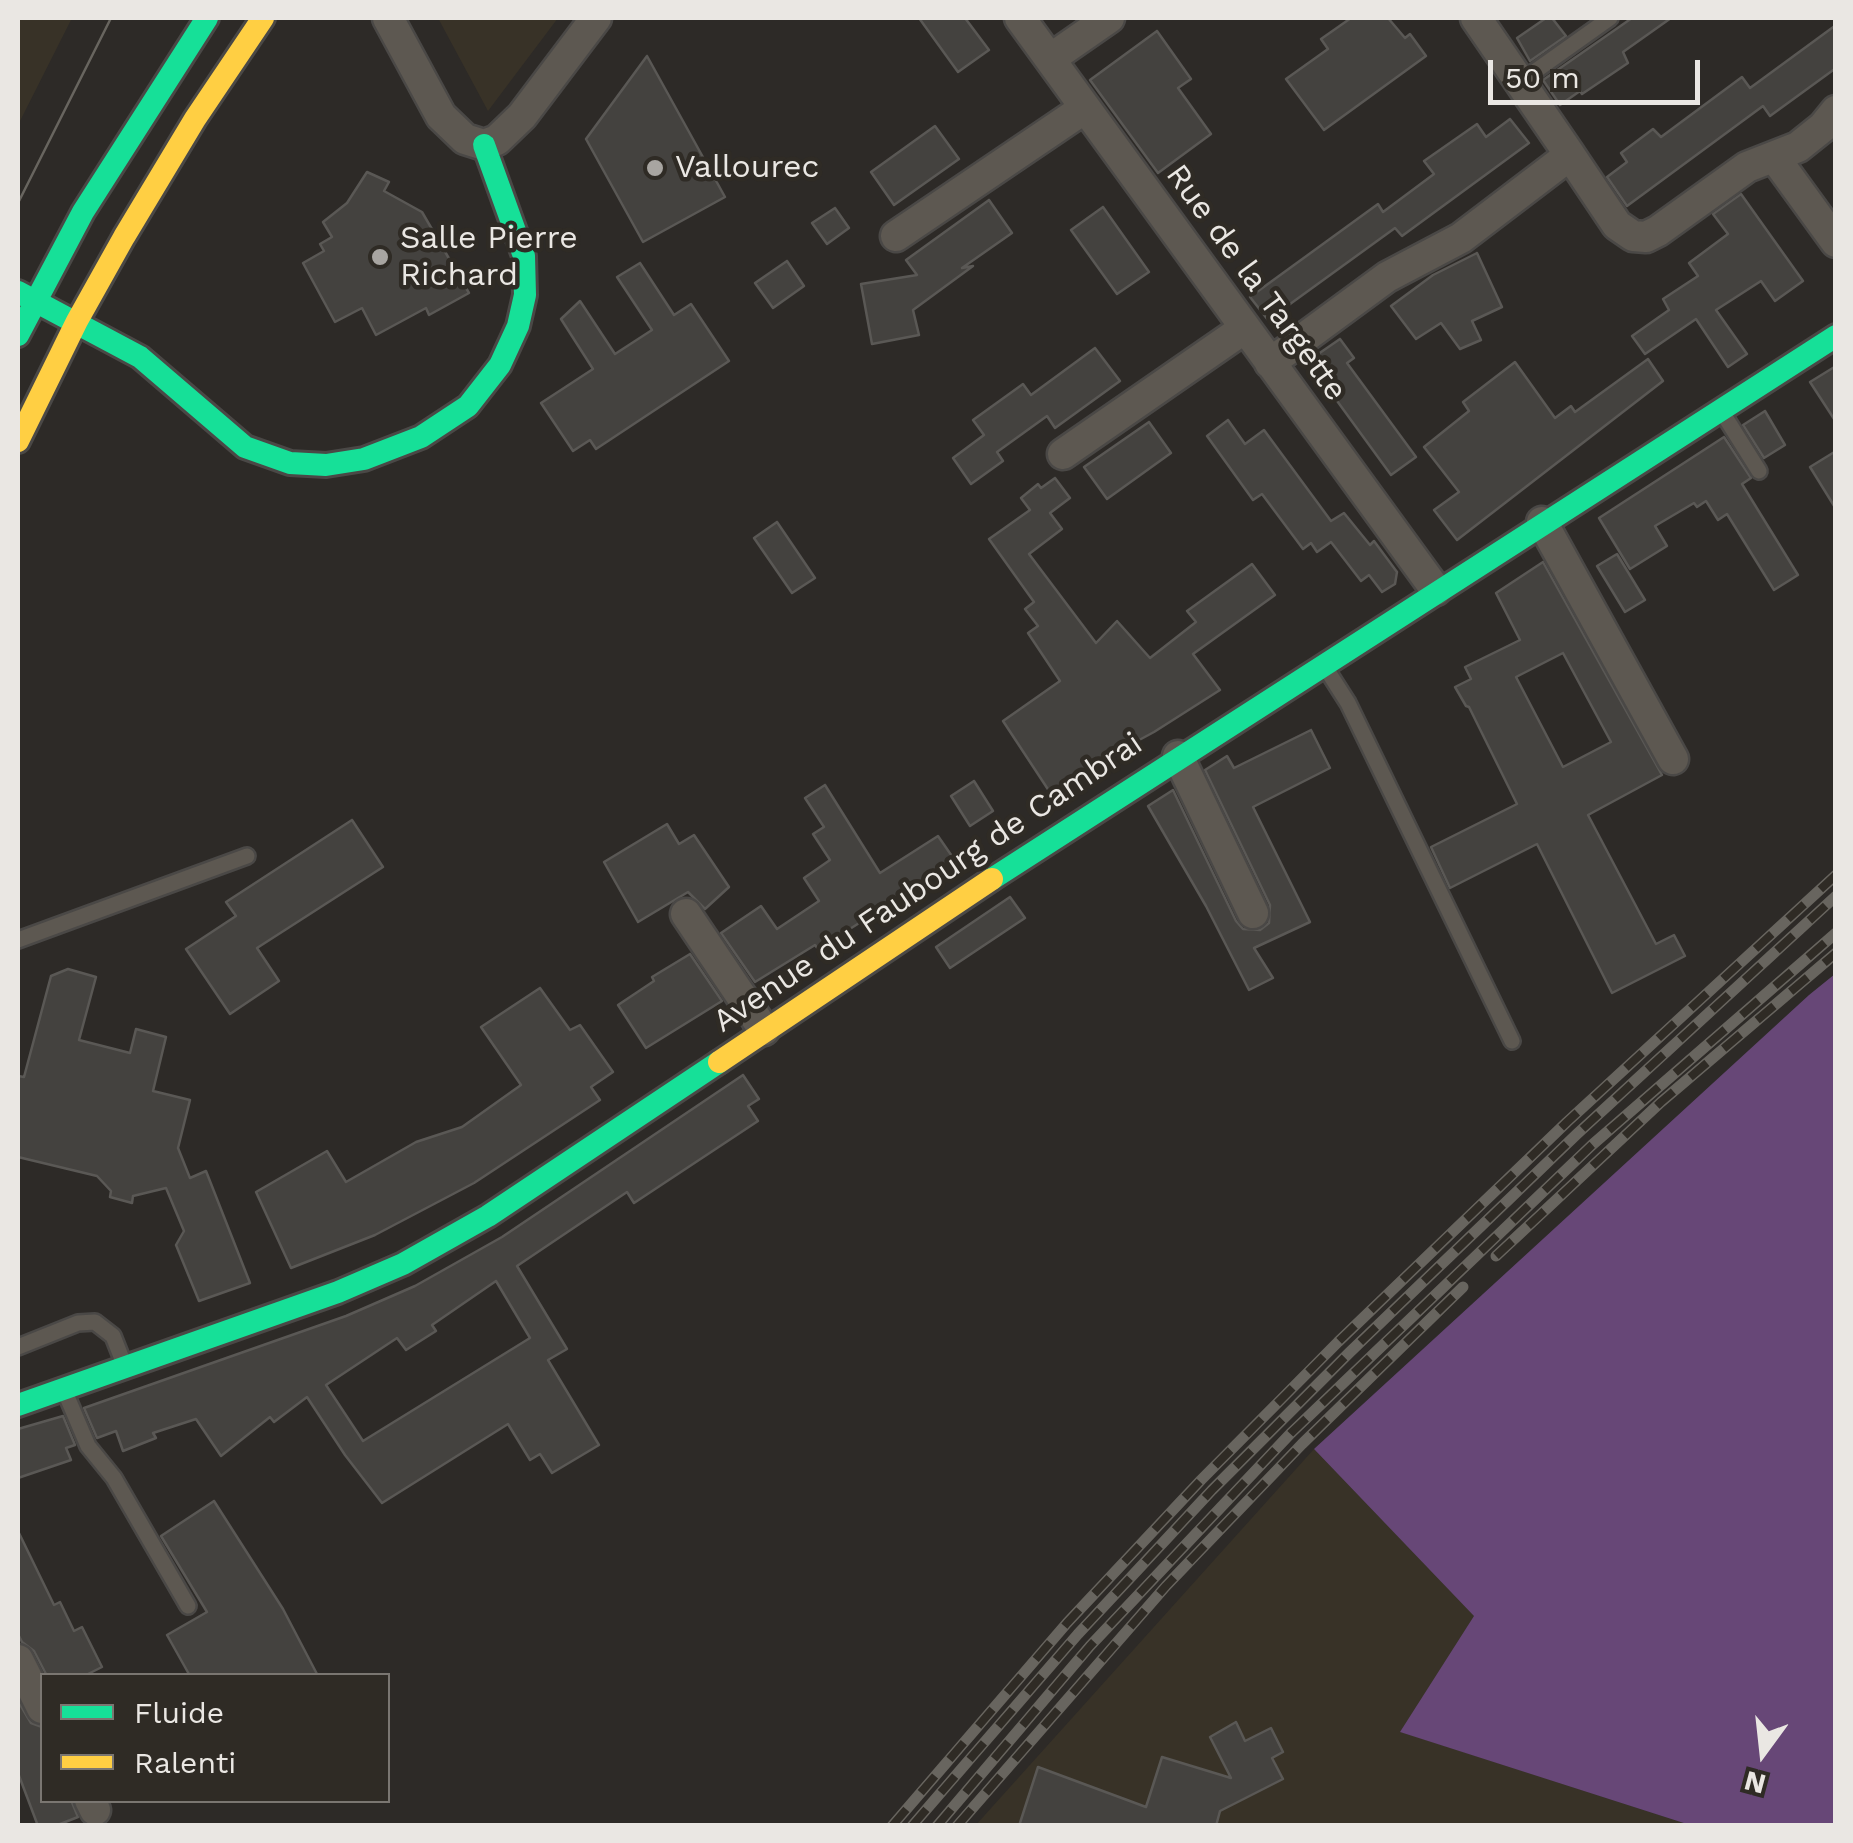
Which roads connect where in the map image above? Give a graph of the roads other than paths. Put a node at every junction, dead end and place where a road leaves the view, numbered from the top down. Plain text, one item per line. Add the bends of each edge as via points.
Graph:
1 (207, 18) edge
2 (263, 18) edge
3 (388, 18) edge
4 (596, 18) edge
5 (1020, 18) edge
6 (1109, 18) edge
7 (1476, 18) edge
8 (1610, 18) edge
9 (1050, 59) junction
10 (1520, 82) junction
11 (1085, 108) junction
12 (1834, 117) edge
13 (484, 144) junction
14 (1570, 155) junction
15 (1775, 158) junction
16 (896, 236) dead end
17 (1836, 242) edge
18 (26, 296) edge
19 (77, 320) junction
20 (1246, 328) junction
21 (18, 335) edge
22 (1836, 336) edge
23 (1270, 362) junction
24 (1720, 409) junction
25 (18, 441) edge
26 (1063, 454) dead end
27 (1759, 471) dead end
28 (1542, 522) junction
29 (1436, 590) junction
30 (1323, 663) junction
31 (1178, 756) junction
32 (1673, 758) dead end
33 (247, 856) dead end
34 (1254, 912) dead end
35 (686, 914) dead end
36 (18, 940) edge
37 (764, 1030) junction
38 (1512, 1040) dead end
39 (18, 1347) edge
40 (125, 1368) junction
41 (64, 1389) junction
42 (18, 1405) edge
43 (188, 1606) dead end
44 (18, 1660) edge
45 (40, 1704) edge

1 - 18 street
2 - 19 street
3 - 13 street via 441,116 465,140
4 - 13 street via 522,116
5 - 9 street, Rue de la Targette
6 - 9 street
7 - 10 street
8 - 10 lane
9 - 11 street, Rue de la Targette
10 - 14 street
11 - 16 street
11 - 20 street, Rue de la Targette
12 - 15 street
13 - 19 street via 519,237 524,295 510,344 489,382 440,427 406,444 326,464 274,460 244,447 140,357
14 - 15 street via 1617,225 1640,237 1658,232 1747,166
14 - 23 street via 1460,238 1387,277
15 - 17 street
18 - 19 street
18 - 21 street
19 - 25 street
20 - 23 street, Rue de la Targette
20 - 26 street
22 - 24 street, Avenue du Faubourg de Cambrai
23 - 29 street, Rue de la Targette
24 - 27 lane
24 - 28 street, Avenue du Faubourg de Cambrai
28 - 29 street, Avenue du Faubourg de Cambrai
28 - 32 street
29 - 30 street, Avenue du Faubourg de Cambrai
30 - 31 street, Avenue du Faubourg de Cambrai
30 - 38 lane
31 - 34 street
31 - 37 street, Avenue du Faubourg de Cambrai
33 - 36 lane
35 - 37 street
37 - 40 street, Avenue du Faubourg de Cambrai via 424,1253 338,1292
39 - 40 lane via 78,1322 96,1322 113,1336
40 - 41 street, Avenue du Faubourg de Cambrai
41 - 42 street, Avenue du Faubourg de Cambrai
41 - 43 lane via 88,1446 114,1478
44 - 45 street

